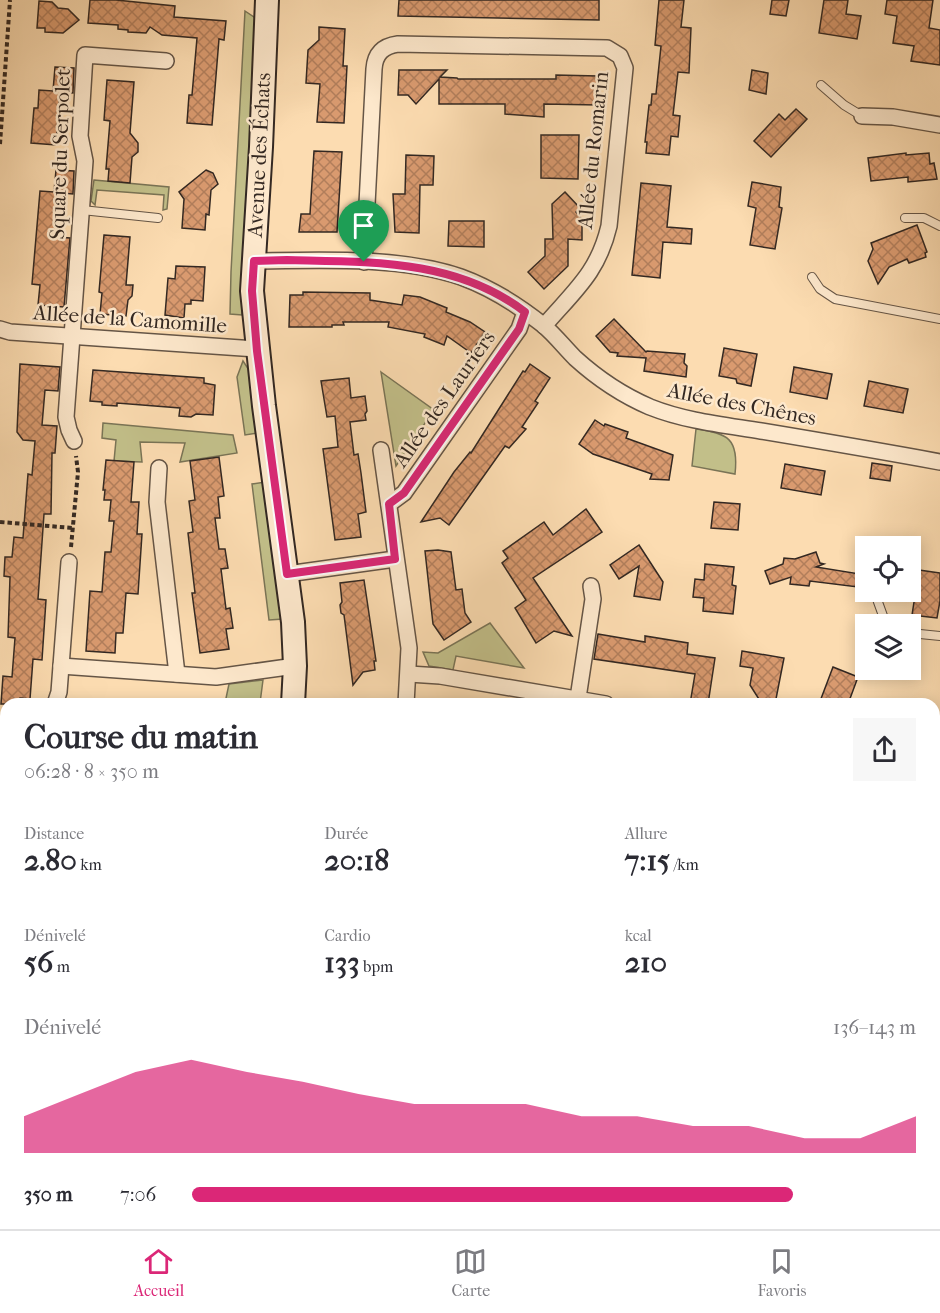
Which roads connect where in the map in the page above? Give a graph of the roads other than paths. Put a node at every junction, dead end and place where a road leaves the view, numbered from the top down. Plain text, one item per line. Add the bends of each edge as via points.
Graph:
1 (267, 0) edge
2 (166, 61) dead end
3 (821, 85) dead end
4 (862, 116) joint
5 (940, 125) edge
6 (82, 210) junction
7 (158, 218) dead end
8 (905, 218) dead end
9 (940, 226) edge
10 (254, 261) junction
11 (364, 262) junction
12 (812, 278) dead end
13 (525, 312) junction
14 (940, 319) edge
15 (544, 326) junction
16 (0, 329) edge
17 (72, 336) junction
18 (257, 349) junction
19 (74, 441) road end
20 (381, 450) dead end
21 (940, 462) edge
22 (159, 468) dead end
23 (389, 504) junction
24 (395, 559) junction
25 (69, 562) road end
26 (287, 574) junction
27 (591, 585) dead end
28 (921, 634) edge
29 (940, 636) edge
30 (61, 666) junction
31 (296, 666) junction
32 (177, 674) junction
33 (409, 674) junction
34 (57, 698) edge
35 (293, 698) edge
36 (407, 698) edge
37 (578, 698) joint

1 - 10 street, Avenue des Échats
2 - 6 street, Square du Serpolet via 85,55 80,136 85,161
3 - 4 lane
4 - 5 street
6 - 7 lane
6 - 17 street, Square du Serpolet
8 - 9 lane via 924,218
10 - 11 street, Allée des Chênes
10 - 18 street, Avenue des Échats via 252,291
11 - 13 street, Allée des Chênes via 414,266 458,276 489,289
11 - 15 street, Allée du Romarin via 374,69 381,50 398,44 607,48 620,56 625,68 609,226 601,253 588,276
12 - 14 lane via 820,290 835,299
13 - 15 street, Allée des Chênes
13 - 23 street, Allée des Lauriers via 519,329 404,493
15 - 21 street, Allée des Chênes via 611,387 671,414
16 - 17 street, Allée de la Camomille
17 - 18 street, Allée de la Camomille
17 - 19 street, Square du Serpolet via 66,417
18 - 26 street, Avenue des Échats
20 - 23 street, Allée des Lauriers
22 - 32 street via 157,502
23 - 24 street, Allée des Lauriers
24 - 26 street
24 - 33 street, Allée des Lauriers via 409,648
25 - 30 street
26 - 31 street, Avenue des Échats
27 - 37 street via 593,599
28 - 29 lane
30 - 32 street
30 - 34 street
31 - 32 street via 216,677
31 - 35 street, Avenue des Échats
33 - 36 street, Allée des Lauriers
33 - 37 street

